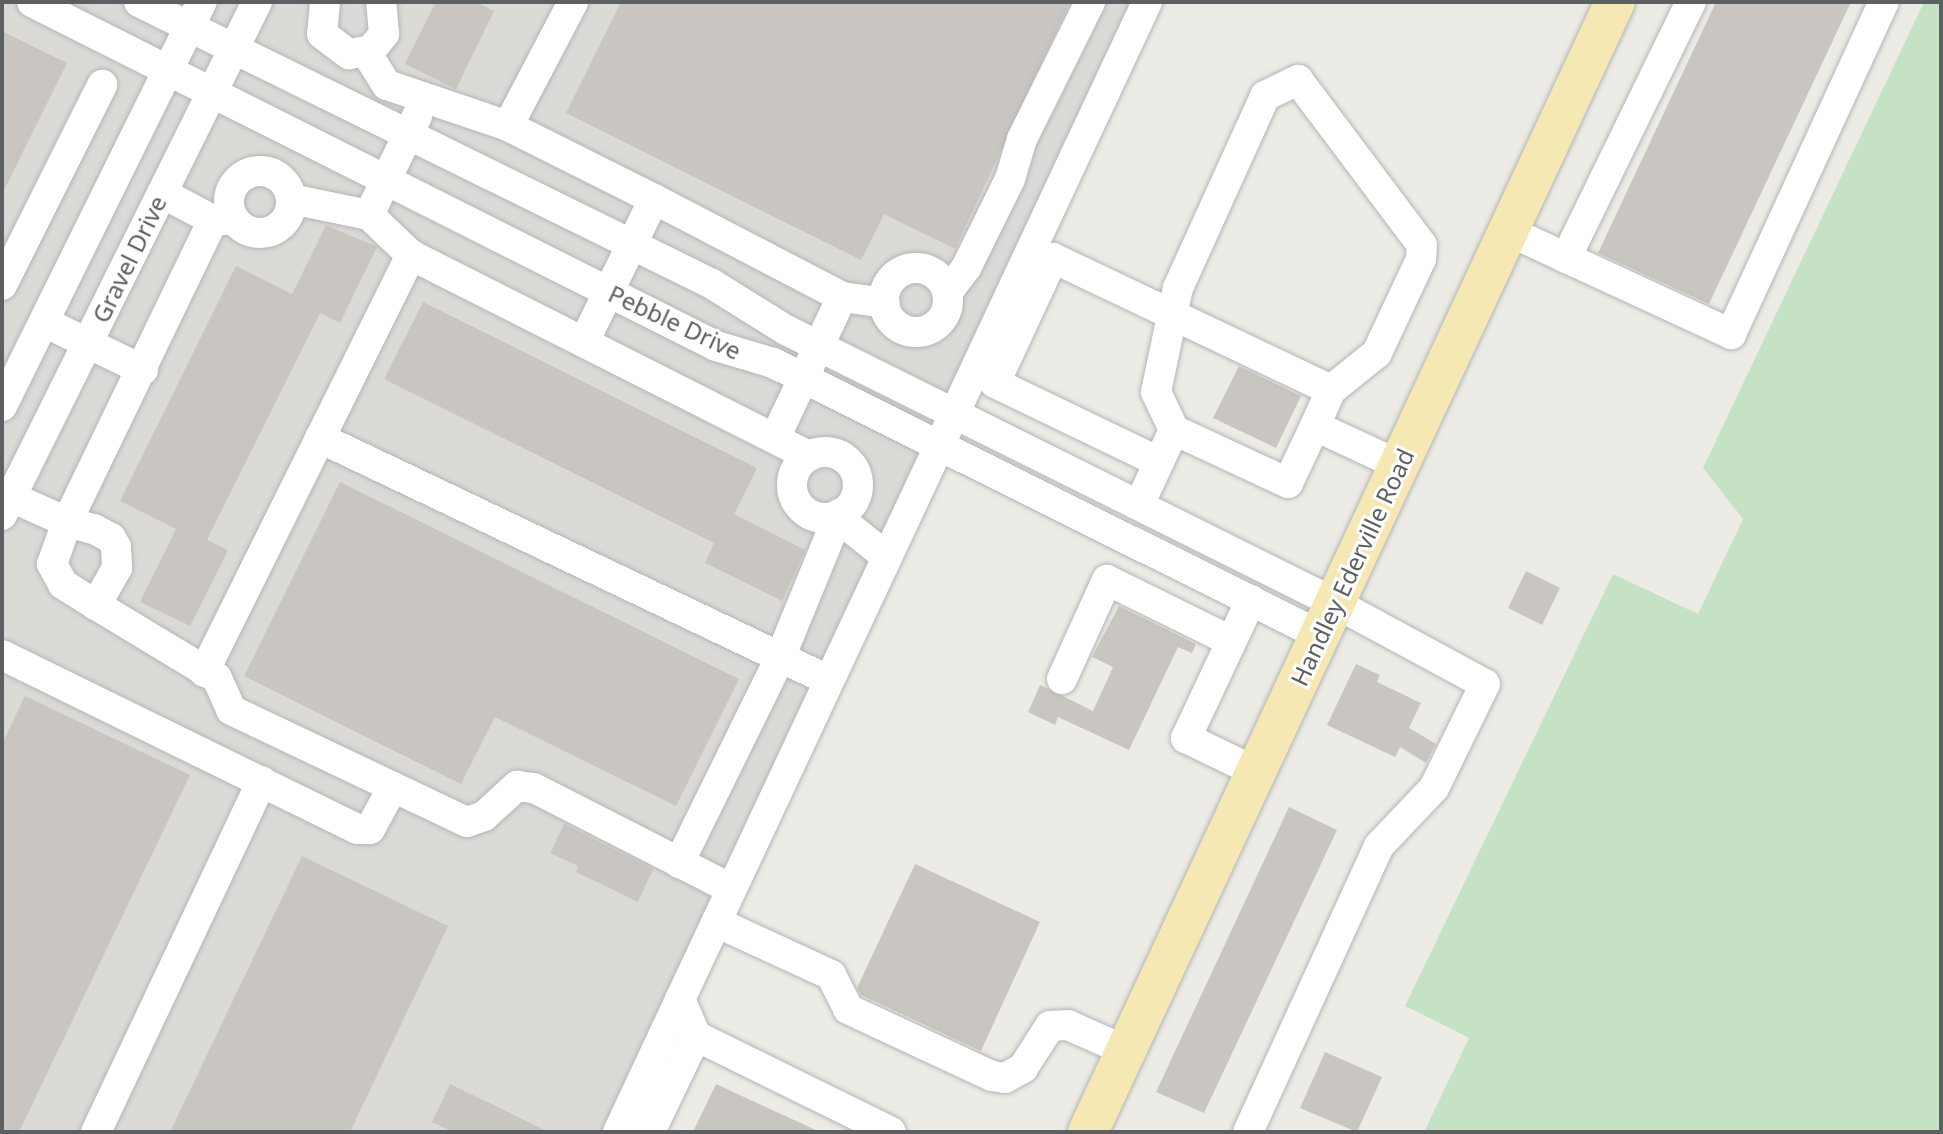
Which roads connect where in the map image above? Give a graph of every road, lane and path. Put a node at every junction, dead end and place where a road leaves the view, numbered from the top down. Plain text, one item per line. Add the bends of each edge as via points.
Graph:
1 (32, 2) edge
2 (139, 2) edge
3 (257, 2) edge
4 (325, 2) edge
5 (381, 2) edge
6 (573, 2) edge
7 (1090, 2) edge
8 (1147, 2) edge
9 (1615, 2) edge
10 (1691, 2) edge
11 (1884, 2) edge
12 (196, 14) edge
13 (234, 49) junction
14 (366, 52) junction
15 (168, 70) junction
16 (102, 85) dead end
17 (212, 92) junction
18 (426, 102) junction
19 (508, 126) junction
20 (407, 133) junction
21 (386, 180) junction
22 (162, 193) junction
23 (291, 199) junction
24 (654, 199) junction
25 (369, 215) junction
26 (224, 220) junction
27 (1508, 231) junction
28 (632, 244) junction
29 (411, 255) junction
30 (1566, 258) junction
31 (2, 285) edge
32 (608, 291) junction
33 (842, 297) junction
34 (948, 299) junction
35 (885, 303) junction
36 (1171, 314) junction
37 (44, 322) junction
38 (996, 326) junction
39 (584, 342) junction
40 (88, 343) junction
41 (818, 346) junction
42 (143, 370) junction
43 (803, 378) junction
44 (1331, 390) junction
45 (2, 406) edge
46 (954, 414) junction
47 (1315, 426) junction
48 (1174, 430) junction
49 (320, 438) junction
50 (775, 438) junction
51 (938, 445) junction
52 (809, 456) junction
53 (1159, 462) junction
54 (1399, 465) junction
55 (1099, 485) junction
56 (1139, 505) junction
57 (7, 506) edge
58 (839, 516) junction
59 (1085, 518) junction
60 (67, 522) junction
61 (1126, 539) junction
62 (1210, 540) junction
63 (886, 556) junction
64 (1194, 573) junction
65 (1107, 580) junction
66 (1251, 600) junction
67 (96, 605) junction
68 (1328, 619) junction
69 (1231, 641) junction
70 (2, 655) edge
71 (780, 658) junction
72 (204, 672) junction
73 (1062, 679) dead end
74 (828, 680) junction
75 (1256, 772) junction
76 (262, 781) junction
77 (393, 787) junction
78 (679, 863) junction
79 (731, 889) junction
80 (716, 922) junction
81 (680, 999) junction
82 (696, 1036) junction
83 (1126, 1051) junction
84 (1090, 1131) edge
85 (96, 1132) edge
86 (618, 1132) edge
87 (650, 1132) edge
88 (891, 1132) edge
89 (1248, 1132) edge

1 - 15 street, Pebble Drive
2 - 12 street, Pebble Drive
3 - 13 street, Gravel Drive
4 - 14 street via 319,23 329,43 349,54
5 - 14 street via 384,34
6 - 19 street
7 - 34 street
8 - 38 street
9 - 27 main road, Handley Ederville Road
10 - 30 street
11 - 30 street via 1731,334
12 - 13 street, Pebble Drive
12 - 15 street, Gravel Drive
13 - 17 street, Gravel Drive
13 - 20 street, Pebble Drive
14 - 18 street via 387,85
15 - 17 street, Pebble Drive
15 - 37 street, Gravel Drive
16 - 31 street
17 - 21 street, Pebble Drive
17 - 22 street, Gravel Drive
18 - 19 street
18 - 20 street
19 - 24 street
20 - 21 street
20 - 28 street, Pebble Drive
21 - 25 street
21 - 32 street, Pebble Drive
22 - 26 street
22 - 40 street, Gravel Drive
23 - 25 street
23 - 26 street via 287,218 273,231 252,232
23 - 26 street via 275,175 247,174 229,200
24 - 28 street
24 - 33 street
25 - 29 street
26 - 42 street
27 - 30 street
27 - 54 main road, Handley Ederville Road
28 - 32 street
28 - 41 street, Pebble Drive
29 - 39 street
29 - 49 street
32 - 39 street
32 - 43 street, Pebble Drive via 716,346
33 - 35 street
33 - 41 street
34 - 35 street via 938,323 910,331 893,321
34 - 35 street via 932,272 913,268 889,284
34 - 38 street
36 - 44 street
36 - 44 street via 1265,96 1298,80 1422,245 1421,259 1377,353
36 - 48 street via 1156,392
36 - 53 street via 1053,258 995,383
37 - 40 street
37 - 45 street, Gravel Drive
38 - 46 street
39 - 50 street
40 - 42 street
40 - 57 street, Gravel Drive
41 - 43 street
41 - 46 street, Pebble Drive
42 - 60 street
43 - 50 street
43 - 51 street, Pebble Drive
44 - 47 street
46 - 51 street
46 - 55 street, Pebble Drive
47 - 48 street via 1288,483
47 - 54 street
48 - 53 street
49 - 71 street
49 - 72 street
50 - 52 street
51 - 59 street, Pebble Drive
51 - 63 street
52 - 58 street via 795,470 795,500 819,517
52 - 58 street via 830,452 854,470 854,500
53 - 56 street
54 - 68 main road, Handley Ederville Road
55 - 56 street, Pebble Drive
55 - 59 street
56 - 62 street, Pebble Drive
57 - 60 street
58 - 63 street
58 - 71 street
59 - 61 street, Pebble Drive
60 - 67 street via 52,564 63,584
60 - 67 street via 94,529 116,547 117,568
61 - 64 street, Pebble Drive
61 - 65 street
62 - 64 street
62 - 68 street, Pebble Drive
63 - 74 street
64 - 66 street, Pebble Drive
65 - 69 street
65 - 73 street
66 - 68 street, Pebble Drive
66 - 69 street
67 - 72 street
68 - 75 main road, Handley Ederville Road
68 - 89 street via 1485,684 1434,788 1379,846
69 - 75 street via 1186,738
70 - 76 street
71 - 74 street
71 - 78 street
72 - 77 street via 217,678 231,710
74 - 79 street
75 - 83 main road, Handley Ederville Road
76 - 77 street via 357,829 370,829
76 - 85 street
77 - 78 street via 467,822 484,816 517,786 534,788
78 - 79 street
79 - 80 street
80 - 81 street
80 - 83 street via 831,975 848,1009 992,1076 1005,1078 1023,1068 1050,1026 1068,1025
81 - 82 street
81 - 86 street
82 - 87 street
82 - 88 street
83 - 84 main road, Handley Ederville Road

